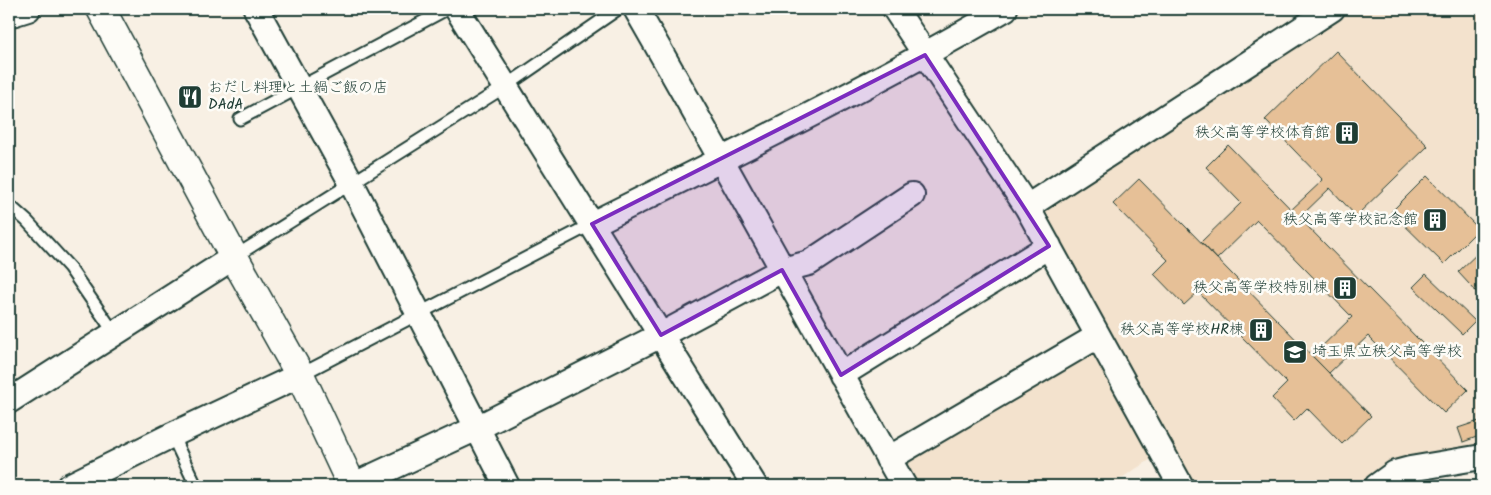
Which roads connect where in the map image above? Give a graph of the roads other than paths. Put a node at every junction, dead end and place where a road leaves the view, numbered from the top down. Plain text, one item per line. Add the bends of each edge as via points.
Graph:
1 (28, 9) edge
2 (102, 9) edge
3 (256, 9) edge
4 (447, 9) edge
5 (457, 9) edge
6 (618, 9) edge
7 (636, 9) edge
8 (895, 9) edge
9 (1005, 9) edge
10 (1332, 9) edge
11 (9, 15) edge
12 (925, 55) junction
13 (506, 86) junction
14 (300, 88) junction
15 (240, 118) dead end
16 (723, 159) junction
17 (352, 182) junction
18 (912, 195) dead end
19 (9, 205) edge
20 (1027, 206) junction
21 (592, 224) junction
22 (1049, 246) junction
23 (234, 257) junction
24 (782, 270) junction
25 (419, 314) junction
26 (115, 334) junction
27 (661, 335) junction
28 (1098, 336) junction
29 (300, 375) junction
30 (841, 375) junction
31 (9, 402) edge
32 (477, 428) junction
33 (172, 435) junction
34 (1482, 457) edge
35 (888, 459) junction
36 (1387, 484) edge
37 (69, 486) edge
38 (196, 486) edge
39 (352, 486) edge
40 (507, 486) edge
41 (755, 486) edge
42 (904, 486) edge
43 (1181, 486) edge

1 - 11 street
2 - 23 street
3 - 14 street
4 - 14 lane
5 - 13 street
6 - 13 lane
7 - 16 street
8 - 12 street
9 - 12 street
10 - 20 street
12 - 16 street
12 - 20 street
13 - 17 lane
13 - 21 street
14 - 15 lane
14 - 17 street
16 - 21 street
16 - 24 street
17 - 23 lane
17 - 25 street
18 - 24 street via 808,262
19 - 26 lane via 69,268
20 - 22 street
21 - 25 lane
21 - 27 street
22 - 28 street
22 - 30 street
23 - 26 street
23 - 29 street
24 - 27 street
24 - 30 street
25 - 29 lane
25 - 32 street
26 - 31 street
27 - 32 street
27 - 41 street
28 - 35 street
28 - 43 street
29 - 33 street
29 - 39 street
30 - 35 street
32 - 39 street
32 - 40 street
33 - 37 street
33 - 38 lane
34 - 36 street via 1395,473
35 - 42 street

